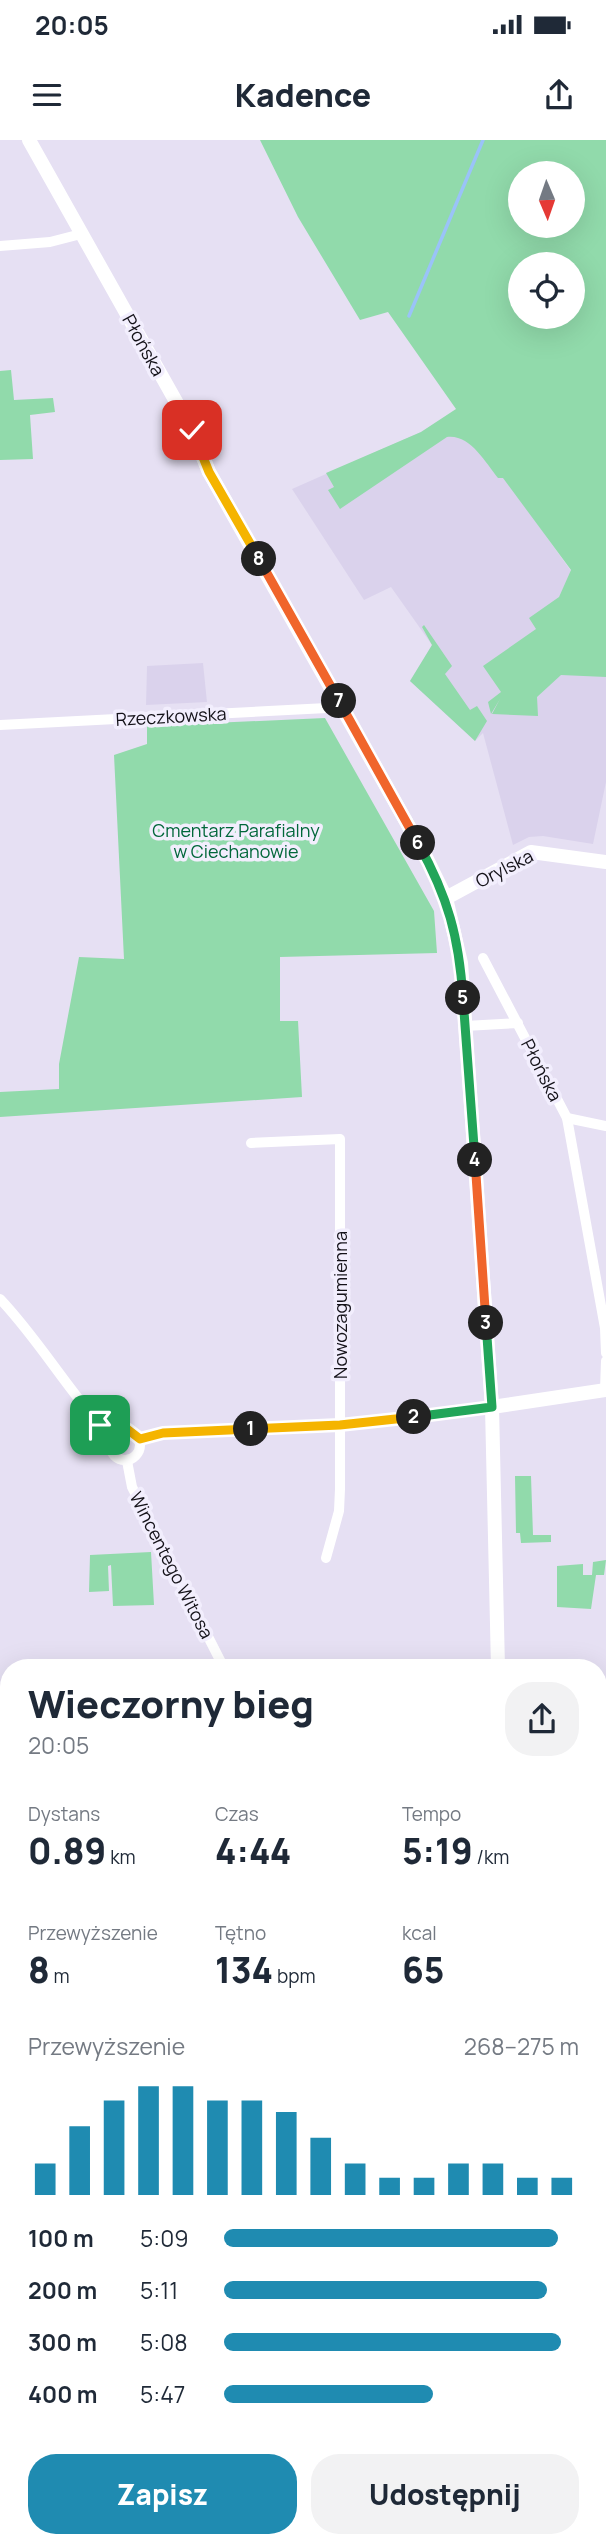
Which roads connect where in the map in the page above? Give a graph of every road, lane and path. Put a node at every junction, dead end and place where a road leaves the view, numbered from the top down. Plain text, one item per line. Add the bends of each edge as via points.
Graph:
1 (29, 140) edge
2 (81, 234) junction
3 (0, 246) edge
4 (341, 704) junction
5 (0, 725) edge
6 (606, 862) edge
7 (446, 898) junction
8 (483, 958) dead end
9 (517, 1023) junction
10 (465, 1026) junction
11 (567, 1118) junction
12 (606, 1126) edge
13 (251, 1143) dead end
14 (0, 1299) edge
15 (606, 1353) edge
16 (606, 1361) edge
17 (606, 1390) edge
18 (492, 1407) junction
19 (340, 1425) junction
20 (112, 1437) junction
21 (140, 1439) junction
22 (127, 1461) junction
23 (326, 1559) dead end
24 (219, 1659) edge
25 (498, 1659) edge

1 - 2 street, Płońska
2 - 3 street
2 - 4 street, Płońska
4 - 5 street, Rzeczkowska
4 - 7 street, Płońska
6 - 7 street, Orylska via 531,852
7 - 10 street, Płońska via 461,963
8 - 9 street, Płońska
9 - 10 street, Płońska
9 - 11 street, Płońska
10 - 18 street, Płońska
11 - 12 street
11 - 15 street, Płońska
13 - 19 street, Nowozagumienna via 340,1139
14 - 20 street
16 - 17 street
17 - 18 street
18 - 19 street
18 - 25 street, Płońska
19 - 21 street via 163,1433
19 - 23 street, Nowozagumienna via 339,1511
20 - 21 street via 127,1429
20 - 22 street via 111,1451
21 - 22 street via 140,1450
22 - 24 street, Wincentego Witosa via 132,1487

